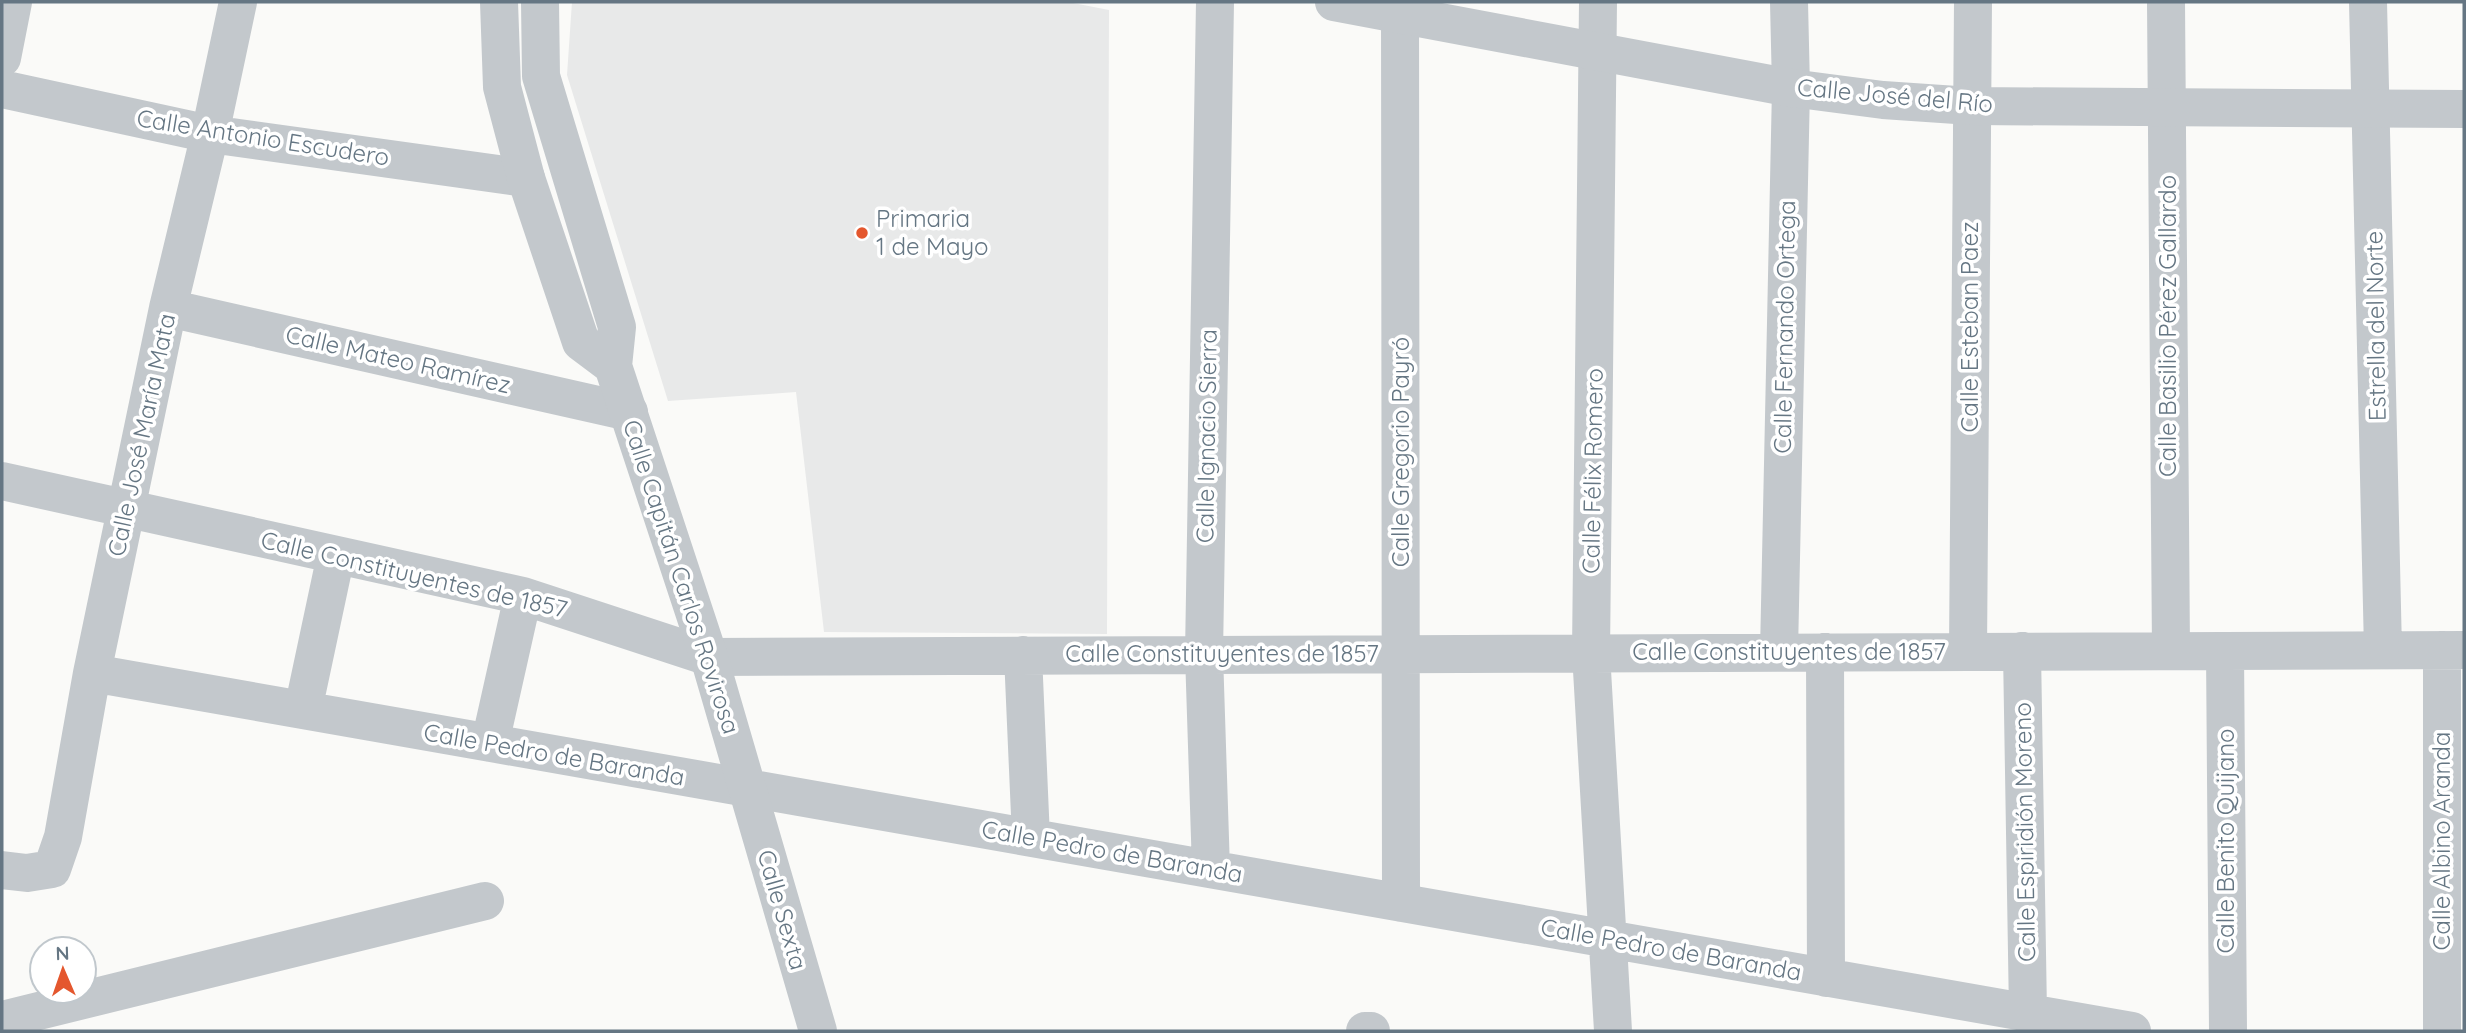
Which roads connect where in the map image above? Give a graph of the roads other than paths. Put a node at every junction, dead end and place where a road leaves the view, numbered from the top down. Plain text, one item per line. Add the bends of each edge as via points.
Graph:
1 (13, 2) edge
2 (238, 2) edge
3 (499, 2) edge
4 (540, 2) edge
5 (1214, 2) edge
6 (1334, 2) edge
7 (1598, 2) edge
8 (1789, 2) edge
9 (1973, 2) edge
10 (2166, 2) edge
11 (2368, 2) edge
12 (1400, 8) edge
13 (1599, 51) junction
14 (2, 58) edge
15 (1791, 88) junction
16 (2, 89) edge
17 (1972, 106) junction
18 (2166, 107) junction
19 (2372, 108) junction
20 (2464, 109) edge
21 (210, 134) junction
22 (527, 178) junction
23 (168, 308) junction
24 (613, 366) junction
25 (629, 412) junction
26 (2, 481) edge
27 (127, 508) junction
28 (337, 555) junction
29 (523, 596) junction
30 (2383, 650) junction
31 (2453, 650) edge
32 (2022, 651) junction
33 (2171, 651) junction
34 (2225, 651) junction
35 (1779, 652) junction
36 (1825, 652) junction
37 (1968, 652) junction
38 (1591, 653) junction
39 (1204, 654) junction
40 (1401, 654) junction
41 (1023, 655) junction
42 (709, 657) junction
43 (92, 673) junction
44 (303, 710) junction
45 (490, 743) junction
46 (747, 789) junction
47 (1031, 838) junction
48 (1211, 869) junction
49 (2, 870) edge
50 (485, 901) dead end
51 (1401, 903) junction
52 (1610, 939) junction
53 (1826, 978) junction
54 (2028, 1013) junction
55 (63, 1018) edge
56 (2, 1020) edge
57 (818, 1031) edge
58 (1613, 1031) edge
59 (2132, 1031) edge
60 (2228, 1031) edge
61 (2442, 1031) edge

1 - 14 street
2 - 21 street, Calle José María Mata
3 - 22 street via 502,87
4 - 24 street, Calle Capitán Carlos Rovirosa via 541,76 617,327
5 - 39 street, Calle Ignacio Sierra
6 - 12 street, Calle José del Río
7 - 13 street, Calle Félix Romero
8 - 15 street, Calle Fernando Ortega
9 - 17 street, Calle Esteban Paez
10 - 18 street, Calle Basilio Pérez Gallardo
11 - 19 street, Estrella del Norte
12 - 13 street, Calle José del Río
12 - 40 street, Calle Gregorio Payró
13 - 15 street, Calle José del Río
13 - 38 street, Calle Félix Romero
15 - 17 street, Calle José del Río
15 - 35 street, Calle Fernando Ortega
16 - 21 street, Calle Antonio Escudero
17 - 18 street, Calle José del Río
17 - 37 street, Calle Esteban Paez
18 - 19 street, Calle José del Río
18 - 33 street, Calle Basilio Pérez Gallardo
19 - 20 street, Calle José del Río
19 - 30 street, Estrella del Norte
21 - 22 street, Calle Antonio Escudero
21 - 23 street, Calle José María Mata
22 - 24 street via 581,342
23 - 25 street, Calle Mateo Ramírez
23 - 27 street, Calle José María Mata
24 - 25 street, Calle Capitán Carlos Rovirosa
25 - 42 street, Calle Capitán Carlos Rovirosa
26 - 27 street, Calle Constituyentes de 1857
27 - 28 street, Calle Constituyentes de 1857
27 - 43 street, Calle José María Mata
28 - 29 street, Calle Constituyentes de 1857
28 - 44 street
29 - 42 street, Calle Constituyentes de 1857
29 - 45 street
30 - 31 street, Calle Constituyentes de 1857
30 - 34 street, Calle Constituyentes de 1857
31 - 61 street, Calle Albino Aranda
32 - 33 street, Calle Constituyentes de 1857
32 - 37 street, Calle Constituyentes de 1857
32 - 54 street, Calle Espiridión Moreno
33 - 34 street, Calle Constituyentes de 1857
34 - 60 street, Calle Benito Quijano
35 - 36 street, Calle Constituyentes de 1857
35 - 38 street, Calle Constituyentes de 1857
36 - 37 street, Calle Constituyentes de 1857
36 - 53 street
38 - 40 street, Calle Constituyentes de 1857
38 - 52 street, Calle Félix Romero
39 - 40 street, Calle Constituyentes de 1857
39 - 41 street, Calle Constituyentes de 1857
39 - 48 street, Calle Ignacio Sierra
40 - 51 street, Calle Gregorio Payró
41 - 42 street, Calle Constituyentes de 1857
41 - 47 street
42 - 46 street, Calle Capitán Carlos Rovirosa
43 - 44 street, Calle Pedro de Baranda
43 - 49 street, Calle José María Mata via 63,838 52,869
44 - 45 street, Calle Pedro de Baranda
45 - 46 street, Calle Pedro de Baranda
46 - 47 street, Calle Pedro de Baranda
46 - 57 street, Calle Sexta
47 - 48 street, Calle Pedro de Baranda
48 - 51 street, Calle Pedro de Baranda
50 - 55 street
51 - 52 street, Calle Pedro de Baranda
52 - 53 street, Calle Pedro de Baranda
52 - 58 street, Calle Félix Romero
53 - 54 street, Calle Pedro de Baranda
54 - 59 street, Calle Pedro de Baranda
55 - 56 street

